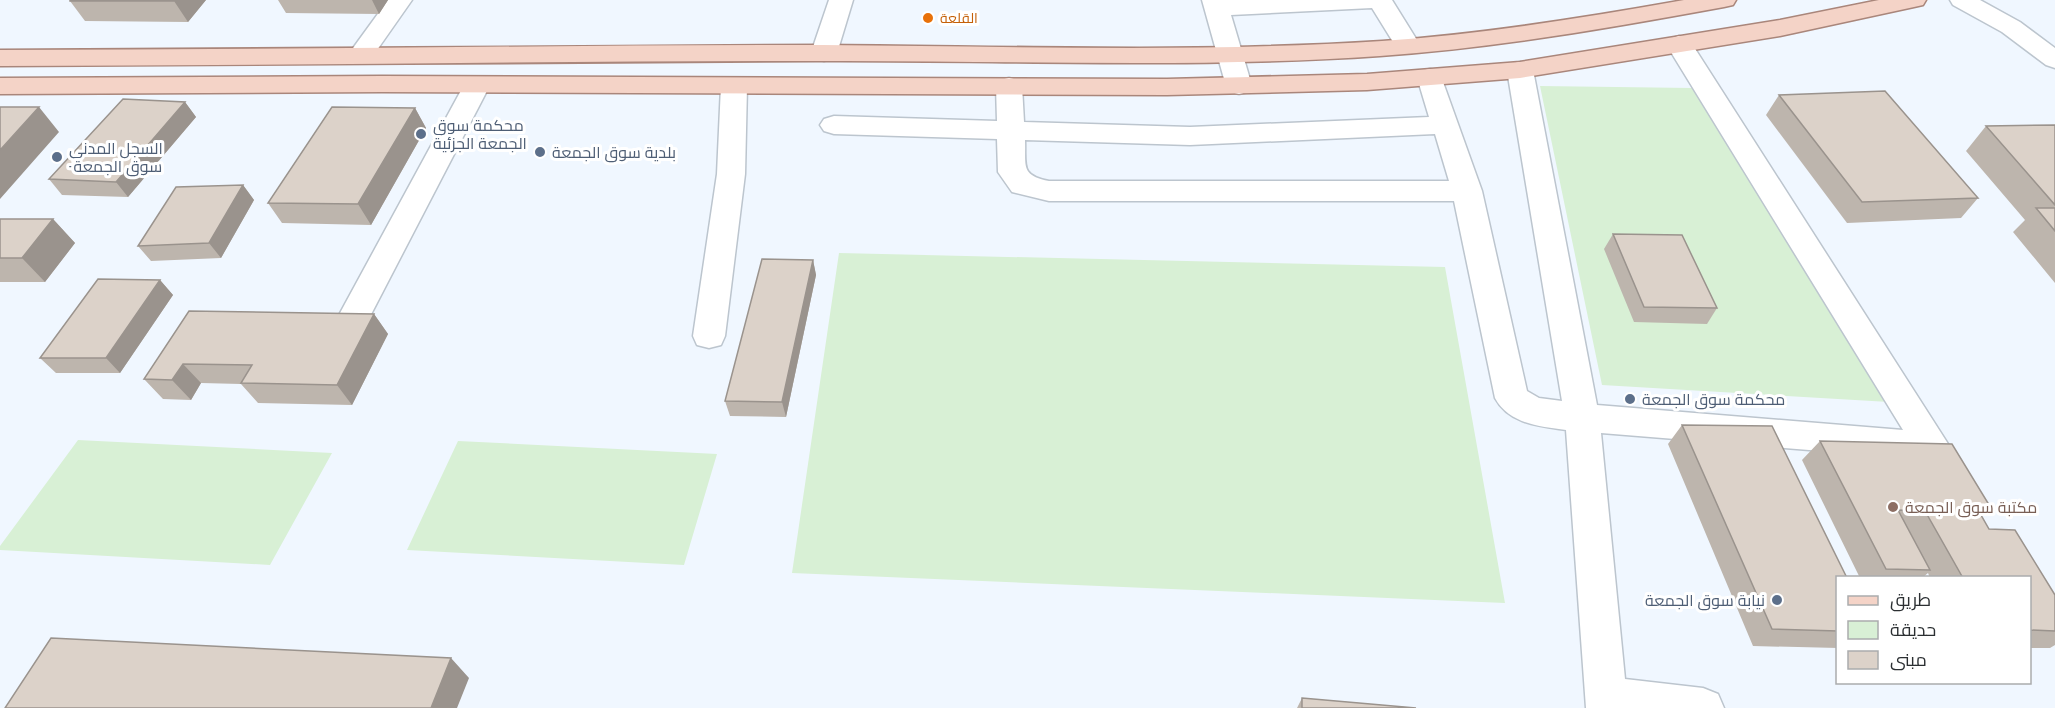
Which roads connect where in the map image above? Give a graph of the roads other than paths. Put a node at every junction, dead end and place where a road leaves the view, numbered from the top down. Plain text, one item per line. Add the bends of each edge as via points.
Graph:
1 (400, 0) edge
2 (841, 0) edge
3 (1724, 0) edge
4 (1914, 0) edge
5 (1962, 0) edge
6 (1215, 4) edge
7 (1679, 44) junction
8 (1407, 45) junction
9 (824, 53) junction
10 (2051, 53) edge
11 (1232, 54) junction
12 (361, 55) junction
13 (0, 58) edge
14 (1520, 70) junction
15 (1430, 77) junction
16 (477, 85) junction
17 (7, 86) edge
18 (734, 86) junction
19 (1009, 86) junction
20 (1239, 86) junction
21 (834, 125) dead end
22 (1446, 125) junction
23 (1010, 131) junction
24 (1467, 191) junction
25 (350, 326) edge
26 (709, 336) dead end
27 (1582, 418) junction
28 (1932, 447) junction
29 (1956, 483) edge
30 (1606, 702) edge
31 (1703, 708) edge

1 - 12 street
2 - 9 street
3 - 8 main road via 1596,23
4 - 7 main road
5 - 10 street
6 - 8 street via 1380,0
6 - 11 street
7 - 14 main road
7 - 28 street
8 - 11 main road
9 - 11 main road
9 - 12 main road
11 - 20 street
12 - 13 main road
14 - 15 main road
14 - 27 street
15 - 20 main road
15 - 22 street
16 - 17 main road
16 - 18 main road
16 - 25 street
18 - 19 main road
18 - 26 street via 731,174
19 - 20 main road
19 - 23 street
21 - 23 street
22 - 23 street via 1190,136
22 - 24 street
23 - 24 street via 1012,172 1022,185 1049,191
24 - 27 street via 1512,398 1531,411
27 - 28 street
27 - 30 street
28 - 29 street
30 - 31 street

